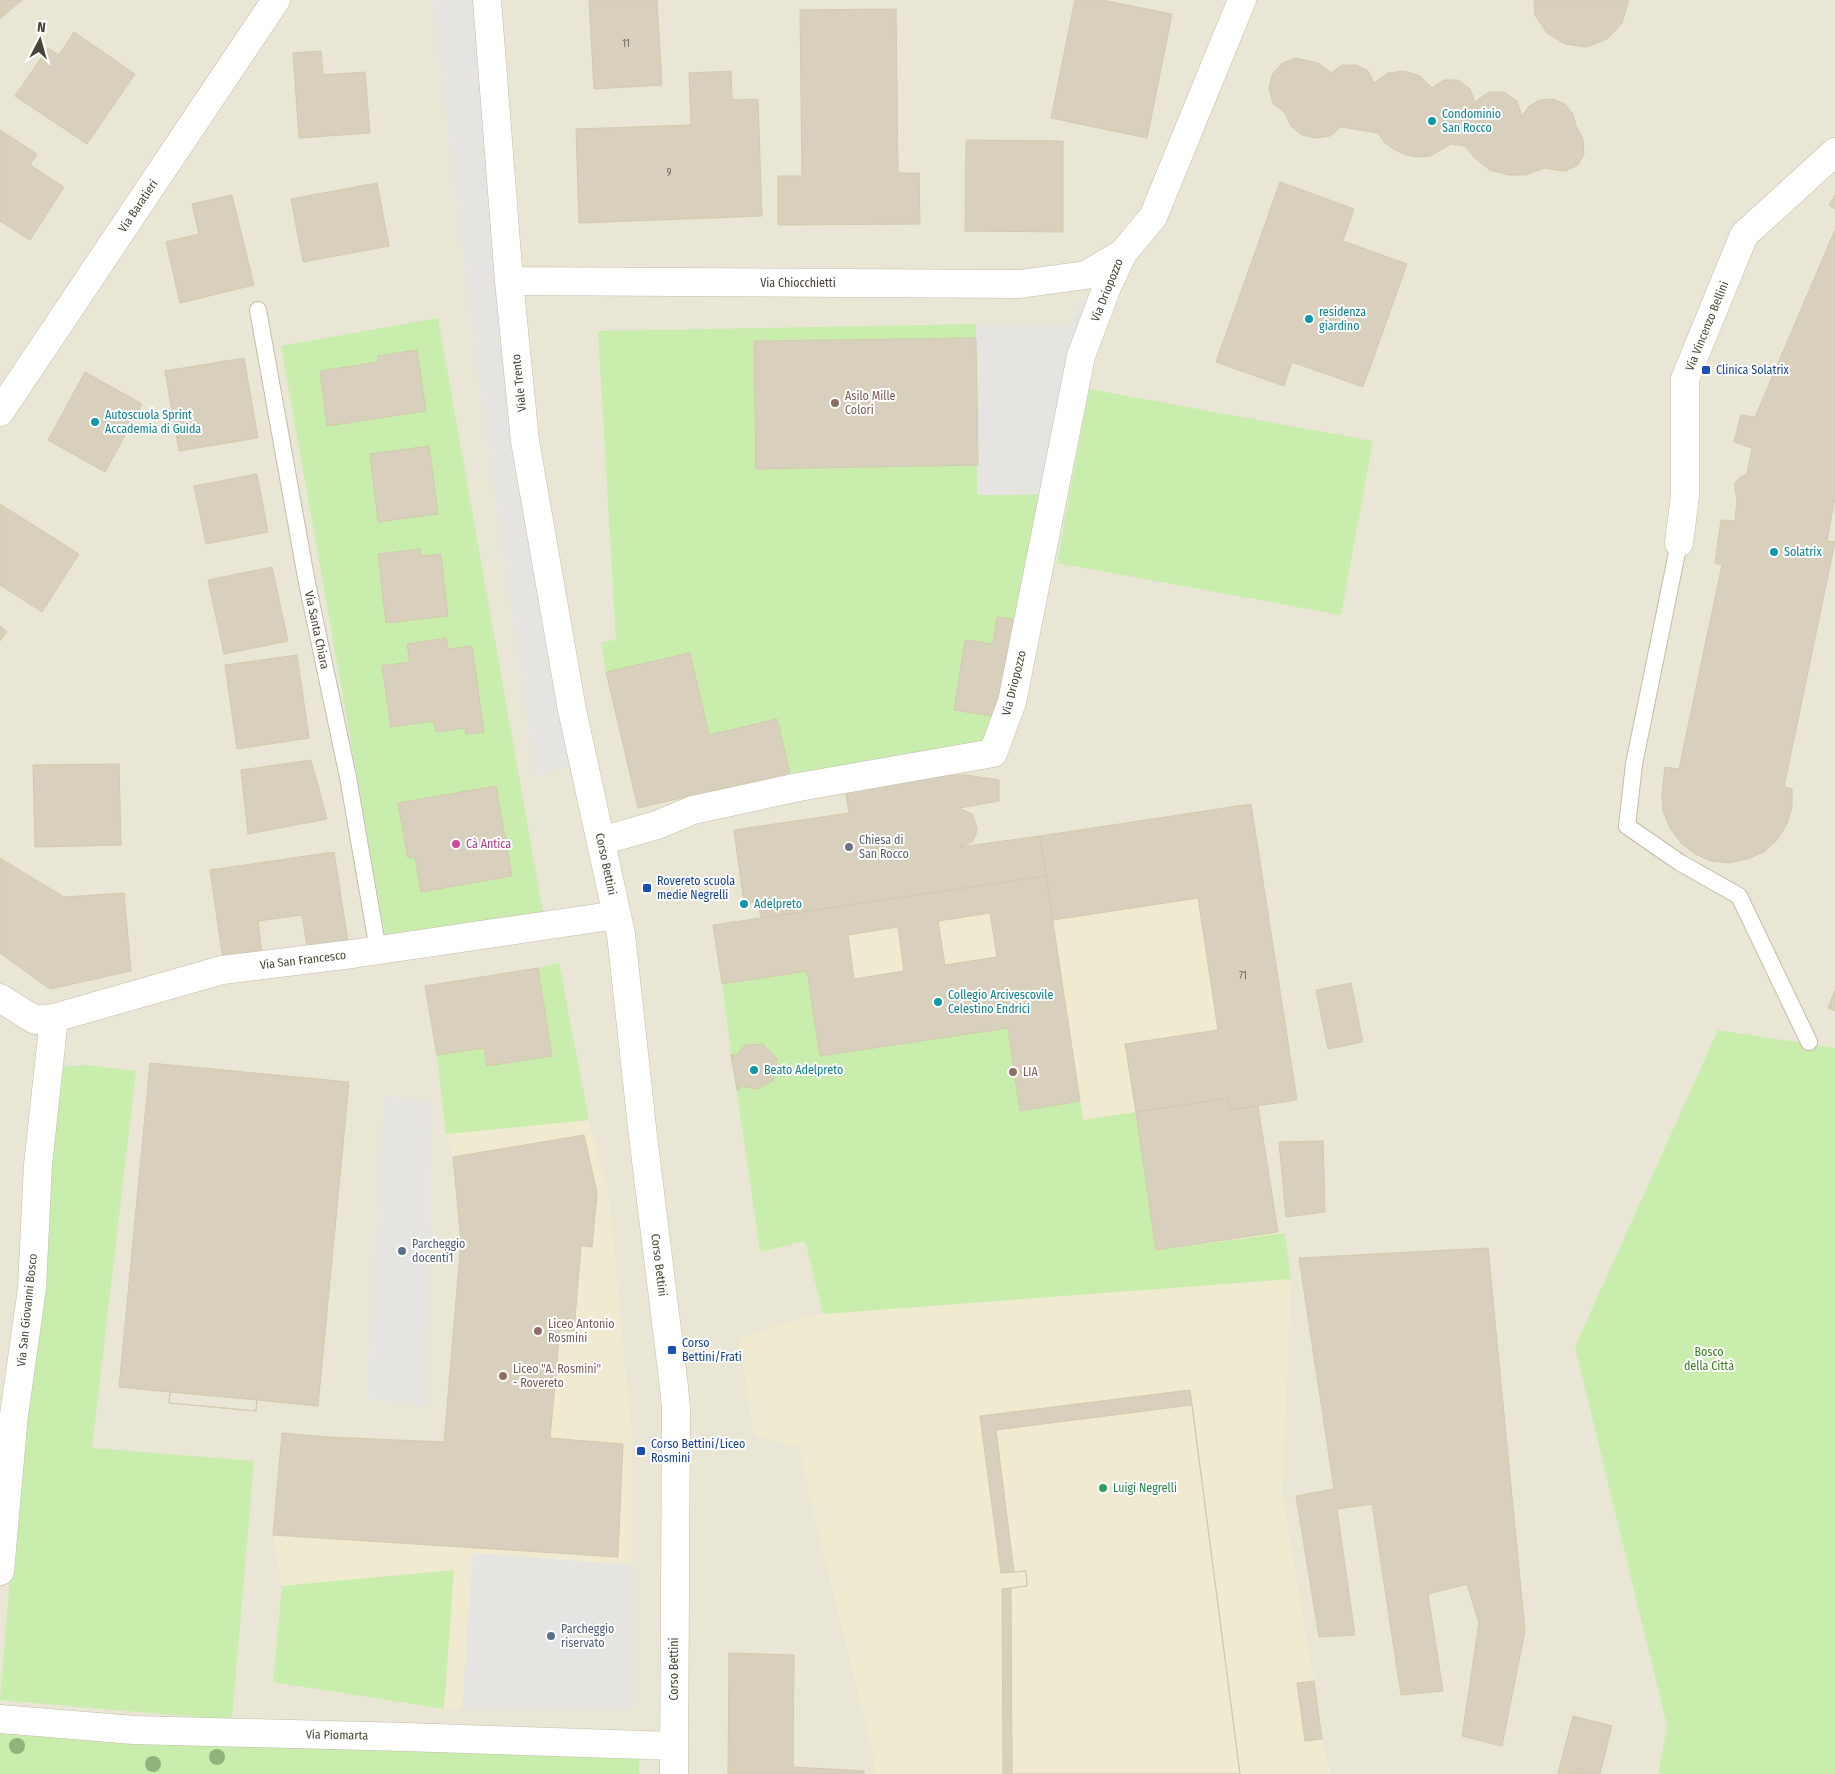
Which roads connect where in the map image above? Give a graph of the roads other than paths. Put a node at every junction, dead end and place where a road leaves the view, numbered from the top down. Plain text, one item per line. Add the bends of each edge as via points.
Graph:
1 (276, 0) edge
2 (487, 0) edge
3 (1242, 0) edge
4 (1835, 152) edge
5 (1123, 253) junction
6 (1086, 275) joint
7 (509, 281) junction
8 (258, 310) dead end
9 (0, 412) edge
10 (1679, 543) joint
11 (584, 762) joint
12 (601, 841) junction
13 (618, 915) junction
14 (378, 950) junction
15 (0, 998) edge
16 (54, 1018) junction
17 (1809, 1042) dead end
18 (0, 1572) edge
19 (0, 1719) edge
20 (674, 1746) junction
21 (674, 1774) edge

1 - 9 street, Via Baratieri
2 - 7 street, Viale Trento
3 - 5 street, Via Driopozzo via 1154,218
4 - 10 street, Via Vincenzo Bellini via 1744,235 1685,379 1685,496
5 - 6 street, Via Driopozzo
5 - 12 street, Via Driopozzo via 1081,356 1012,702 993,753 799,787 693,810 657,825
6 - 7 street, Via Chiocchietti via 1020,284
7 - 11 street, Viale Trento via 525,441 570,700
8 - 14 lane, Via Santa Chiara
10 - 17 lane via 1634,764 1628,826 1679,862 1739,896
11 - 12 street, Corso Bettini
12 - 13 street, Corso Bettini
13 - 14 street, Via San Francesco
13 - 20 street, Corso Bettini via 676,1408
14 - 16 street, Via San Francesco via 222,970
15 - 16 street, Via San Francesco via 35,1020
16 - 18 street, Via San Giovanni Bosco via 38,1165 32,1288 14,1415
19 - 20 street, Via Piomarta via 134,1730
20 - 21 street, Corso Bettini

